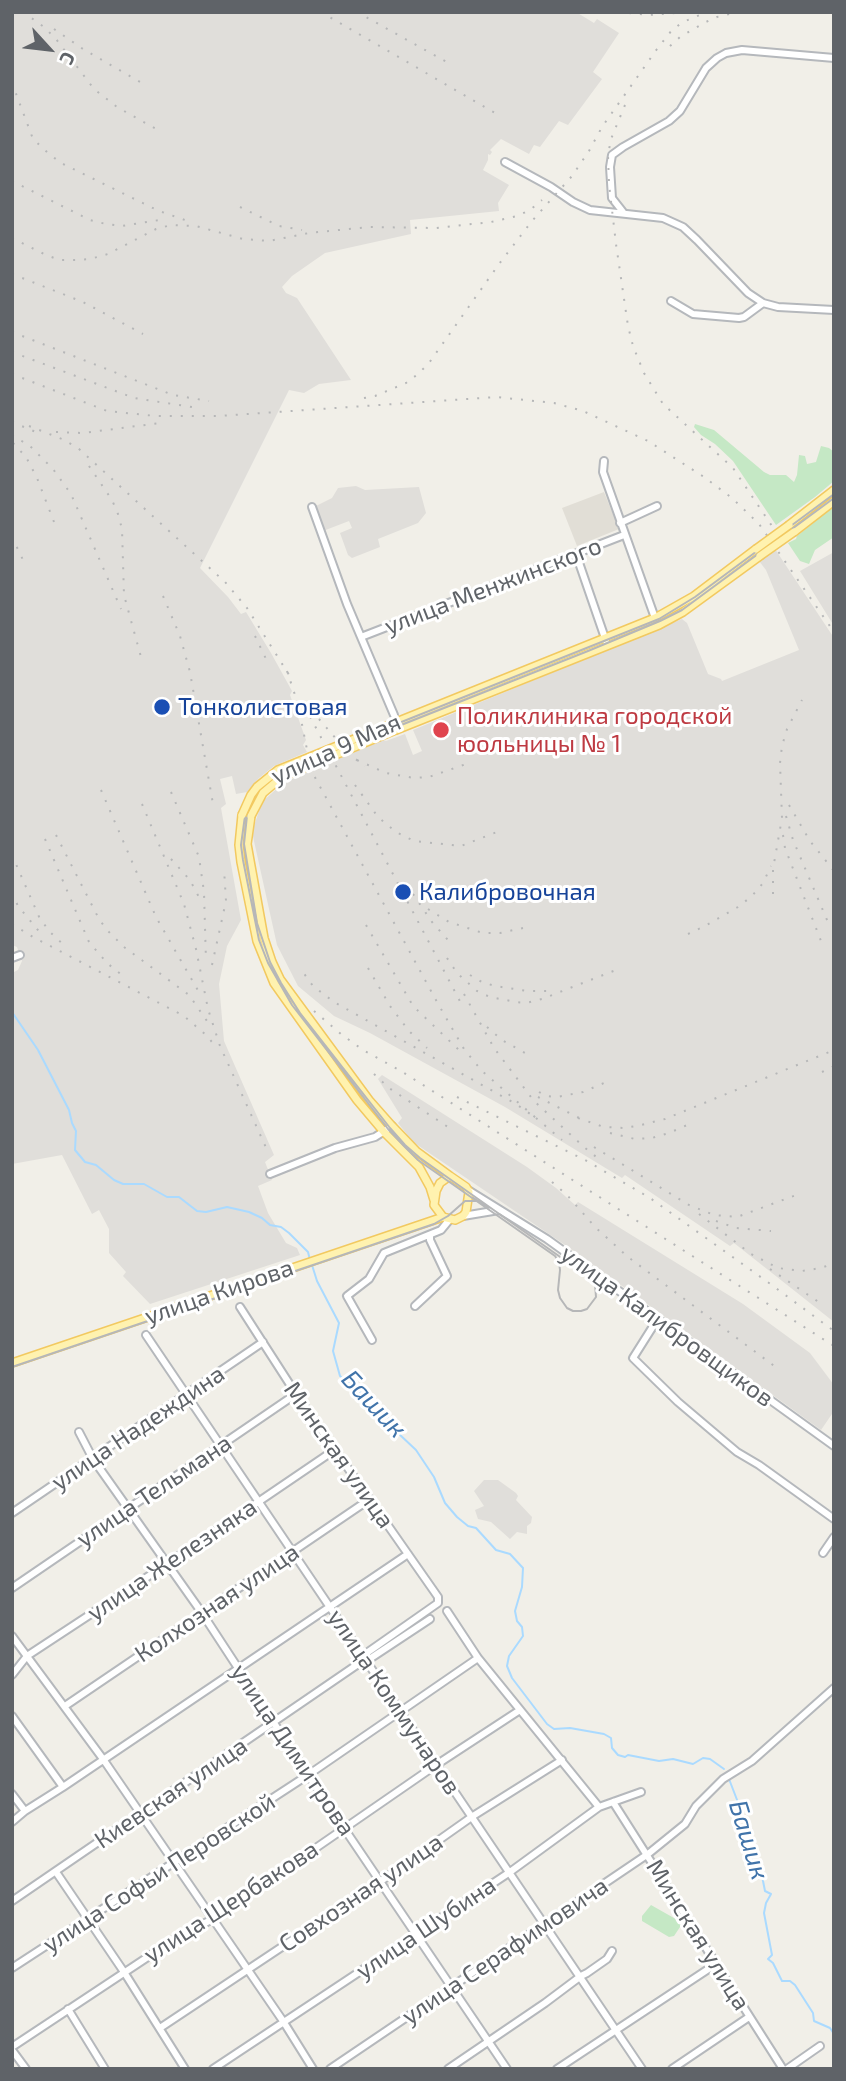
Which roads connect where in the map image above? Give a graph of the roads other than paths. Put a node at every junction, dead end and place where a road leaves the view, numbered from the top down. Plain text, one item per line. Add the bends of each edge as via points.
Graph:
1 (834, 58) edge
2 (505, 162) dead end
3 (623, 212) junction
4 (671, 301) dead end
5 (763, 303) junction
6 (834, 310) edge
7 (604, 461) dead end
8 (834, 490) edge
9 (834, 501) edge
10 (657, 506) dead end
11 (312, 507) dead end
12 (621, 523) junction
13 (791, 528) junction
14 (624, 535) junction
15 (758, 552) junction
16 (576, 554) junction
17 (655, 618) junction
18 (361, 637) junction
19 (607, 642) junction
20 (394, 723) junction
21 (246, 815) junction
22 (392, 1126) junction
23 (384, 1132) junction
24 (270, 1174) dead end
25 (450, 1176) junction
26 (468, 1190) junction
27 (434, 1202) junction
28 (499, 1210) junction
29 (463, 1216) junction
30 (447, 1218) junction
31 (426, 1222) junction
32 (430, 1236) junction
33 (415, 1306) dead end
34 (240, 1307) dead end
35 (657, 1320) junction
36 (146, 1335) dead end
37 (372, 1340) dead end
38 (263, 1342) junction
39 (12, 1363) edge
40 (296, 1394) junction
41 (186, 1395) junction
42 (79, 1432) dead end
43 (221, 1446) junction
44 (834, 1446) edge
45 (336, 1449) junction
46 (93, 1459) junction
47 (370, 1499) junction
48 (259, 1501) junction
49 (128, 1509) junction
50 (12, 1513) edge
51 (834, 1519) edge
52 (834, 1537) edge
53 (293, 1551) junction
54 (823, 1553) dead end
55 (408, 1555) junction
56 (167, 1564) junction
57 (12, 1588) edge
58 (438, 1603) joint
59 (329, 1606) junction
60 (447, 1611) dead end
61 (202, 1613) junction
62 (430, 1619) dead end
63 (417, 1623) junction
64 (12, 1636) edge
65 (27, 1656) junction
66 (478, 1658) junction
67 (364, 1660) junction
68 (237, 1668) junction
69 (12, 1675) edge
70 (834, 1688) edge
71 (65, 1706) junction
72 (520, 1710) junction
73 (401, 1712) junction
74 (12, 1716) edge
75 (275, 1722) junction
76 (103, 1759) junction
77 (562, 1760) junction
78 (436, 1765) junction
79 (308, 1775) junction
80 (63, 1787) junction
81 (640, 1792) dead end
82 (12, 1794) edge
83 (613, 1802) junction
84 (599, 1807) junction
85 (26, 1811) junction
86 (141, 1814) junction
87 (473, 1816) junction
88 (12, 1822) edge
89 (345, 1828) junction
90 (648, 1854) junction
91 (174, 1863) junction
92 (56, 1872) junction
93 (510, 1872) junction
94 (381, 1881) junction
95 (12, 1901) edge
96 (89, 1919) junction
97 (214, 1919) junction
98 (545, 1925) junction
99 (416, 1935) junction
100 (612, 1951) dead end
101 (716, 1964) junction
102 (12, 1968) edge
103 (247, 1971) junction
104 (124, 1972) junction
105 (581, 1976) junction
106 (452, 1987) junction
107 (68, 2009) junction
108 (749, 2017) junction
109 (283, 2021) junction
110 (160, 2028) junction
111 (615, 2029) junction
112 (488, 2042) junction
113 (820, 2046) dead end
114 (12, 2048) edge
115 (26, 2069) edge
116 (105, 2069) edge
117 (184, 2069) edge
118 (213, 2069) edge
119 (313, 2069) edge
120 (330, 2069) edge
121 (448, 2069) edge
122 (507, 2069) edge
123 (557, 2069) edge
124 (642, 2069) edge
125 (672, 2069) edge
126 (785, 2069) edge

1 - 3 street via 743,50 717,58 680,111 612,155 612,198
2 - 3 street via 573,202 590,209
3 - 5 street via 663,218 683,227
4 - 5 street via 693,314 739,318
5 - 6 street
7 - 12 street via 603,472
8 - 13 main road, улица 9 Мая
9 - 13 main road, улица 9 Мая
10 - 12 street, улица Менжинского
11 - 18 street
12 - 14 street
13 - 15 main road, улица 9 Мая, bridge
14 - 16 street, улица Менжинского
14 - 17 street
15 - 17 main road, улица 9 Мая
15 - 19 main road, улица 9 Мая via 683,612 642,632
16 - 18 street, улица Менжинского
16 - 19 street
17 - 19 main road, улица 9 Мая
18 - 20 street
19 - 20 main road, улица 9 Мая
20 - 21 main road, улица 9 Мая, bridge via 282,777
21 - 22 main road, улица 9 Мая via 247,844 272,962
21 - 23 main road via 240,836 241,862 265,965 284,1000
22 - 23 street
22 - 25 main road, улица 9 Мая
23 - 24 street
23 - 27 main road via 419,1167
25 - 26 main road
25 - 27 main road via 440,1183
26 - 28 street, улица Калибровщиков
26 - 29 main road
27 - 30 main road
27 - 31 main road
28 - 29 street
28 - 35 street, улица Калибровщиков via 547,1239
29 - 30 main road, улица Кирова
30 - 31 main road, улица Кирова
30 - 32 street via 447,1226
31 - 39 main road, улица Кирова
32 - 33 street via 447,1276
32 - 37 street via 384,1253 369,1279 347,1296
34 - 38 street, Минская улица
35 - 44 street, улица Калибровщиков
35 - 51 street via 633,1358 737,1452
36 - 41 street, улица Коммунаров
38 - 40 street, Минская улица
38 - 41 street, улица Надеждина
40 - 43 street, улица Тельмана
40 - 45 street, Минская улица
41 - 43 street, улица Коммунаров
41 - 46 street, улица Надеждина
42 - 46 street, улица Димитрова
43 - 48 street, улица Коммунаров
43 - 49 street, улица Тельмана
45 - 47 street, Минская улица
45 - 48 street, улица Железняка
46 - 49 street, улица Димитрова
46 - 50 street, улица Надеждина
47 - 53 street, Колхозная улица
47 - 55 street, Минская улица
48 - 53 street, улица Коммунаров
48 - 56 street, улица Железняка
49 - 56 street, улица Димитрова
49 - 57 street, улица Тельмана
52 - 54 street
53 - 59 street, улица Коммунаров
53 - 61 street, Колхозная улица
55 - 58 street, Минская улица
55 - 59 street
56 - 61 street, улица Димитрова
56 - 65 street, улица Железняка
58 - 63 street, Киевская улица
59 - 67 street, улица Коммунаров
59 - 68 street
60 - 66 street
61 - 68 street, улица Димитрова
61 - 71 street, Колхозная улица
62 - 63 street, Киевская улица
63 - 67 street, Киевская улица via 368,1652
64 - 65 street
65 - 69 street, улица Железняка
65 - 71 street
66 - 72 street
66 - 73 street, улица Софьи Перовской
67 - 73 street, улица Коммунаров
67 - 75 street, Киевская улица
68 - 75 street, улица Димитрова
68 - 76 street
70 - 90 street, улица Серафимовича via 752,1761 723,1779 685,1824
71 - 76 street
72 - 77 street
72 - 78 street, улица Щербакова
73 - 78 street, улица Коммунаров
73 - 79 street, улица Софьи Перовской
74 - 80 street
75 - 79 street, улица Димитрова
75 - 86 street, Киевская улица
76 - 80 street
76 - 86 street
77 - 84 street
77 - 87 street, Совхозная улица
78 - 87 street, улица Коммунаров
78 - 89 street, улица Щербакова
79 - 89 street, улица Димитрова
79 - 91 street, улица Софьи Перовской
80 - 85 street
81 - 83 street, улица Шубина
82 - 85 street
83 - 84 street, улица Шубина
83 - 90 street, Минская улица
84 - 93 street, улица Шубина
85 - 88 street
86 - 91 street
86 - 92 street, Киевская улица
87 - 93 street, улица Коммунаров
87 - 94 street, Совхозная улица
89 - 94 street, улица Димитрова
89 - 97 street, улица Щербакова
90 - 98 street, улица Серафимовича
90 - 101 street, Минская улица
91 - 96 street, улица Софьи Перовской
91 - 97 street
92 - 95 street, Киевская улица
92 - 96 street
93 - 98 street, улица Коммунаров
93 - 99 street, улица Шубина
94 - 99 street, улица Димитрова
94 - 103 street, Совхозная улица
96 - 102 street, улица Софьи Перовской
96 - 104 street
97 - 103 street
97 - 104 street, улица Щербакова
98 - 105 street, улица Коммунаров
98 - 106 street, улица Серафимовича
99 - 106 street, улица Димитрова
99 - 109 street, улица Шубина
100 - 105 street
101 - 108 street, Минская улица
101 - 111 street
103 - 109 street
103 - 110 street, Совхозная улица
104 - 107 street, улица Щербакова
104 - 110 street
105 - 111 street, улица Коммунаров
105 - 112 street
106 - 112 street, улица Димитрова
106 - 120 street, улица Серафимовича
107 - 114 street, улица Щербакова
107 - 116 street
108 - 125 street
108 - 126 street, Минская улица
109 - 118 street, улица Шубина
109 - 119 street
110 - 117 street
111 - 123 street
111 - 124 street, улица Коммунаров
112 - 121 street
112 - 122 street, улица Димитрова
113 - 126 street
114 - 115 street

